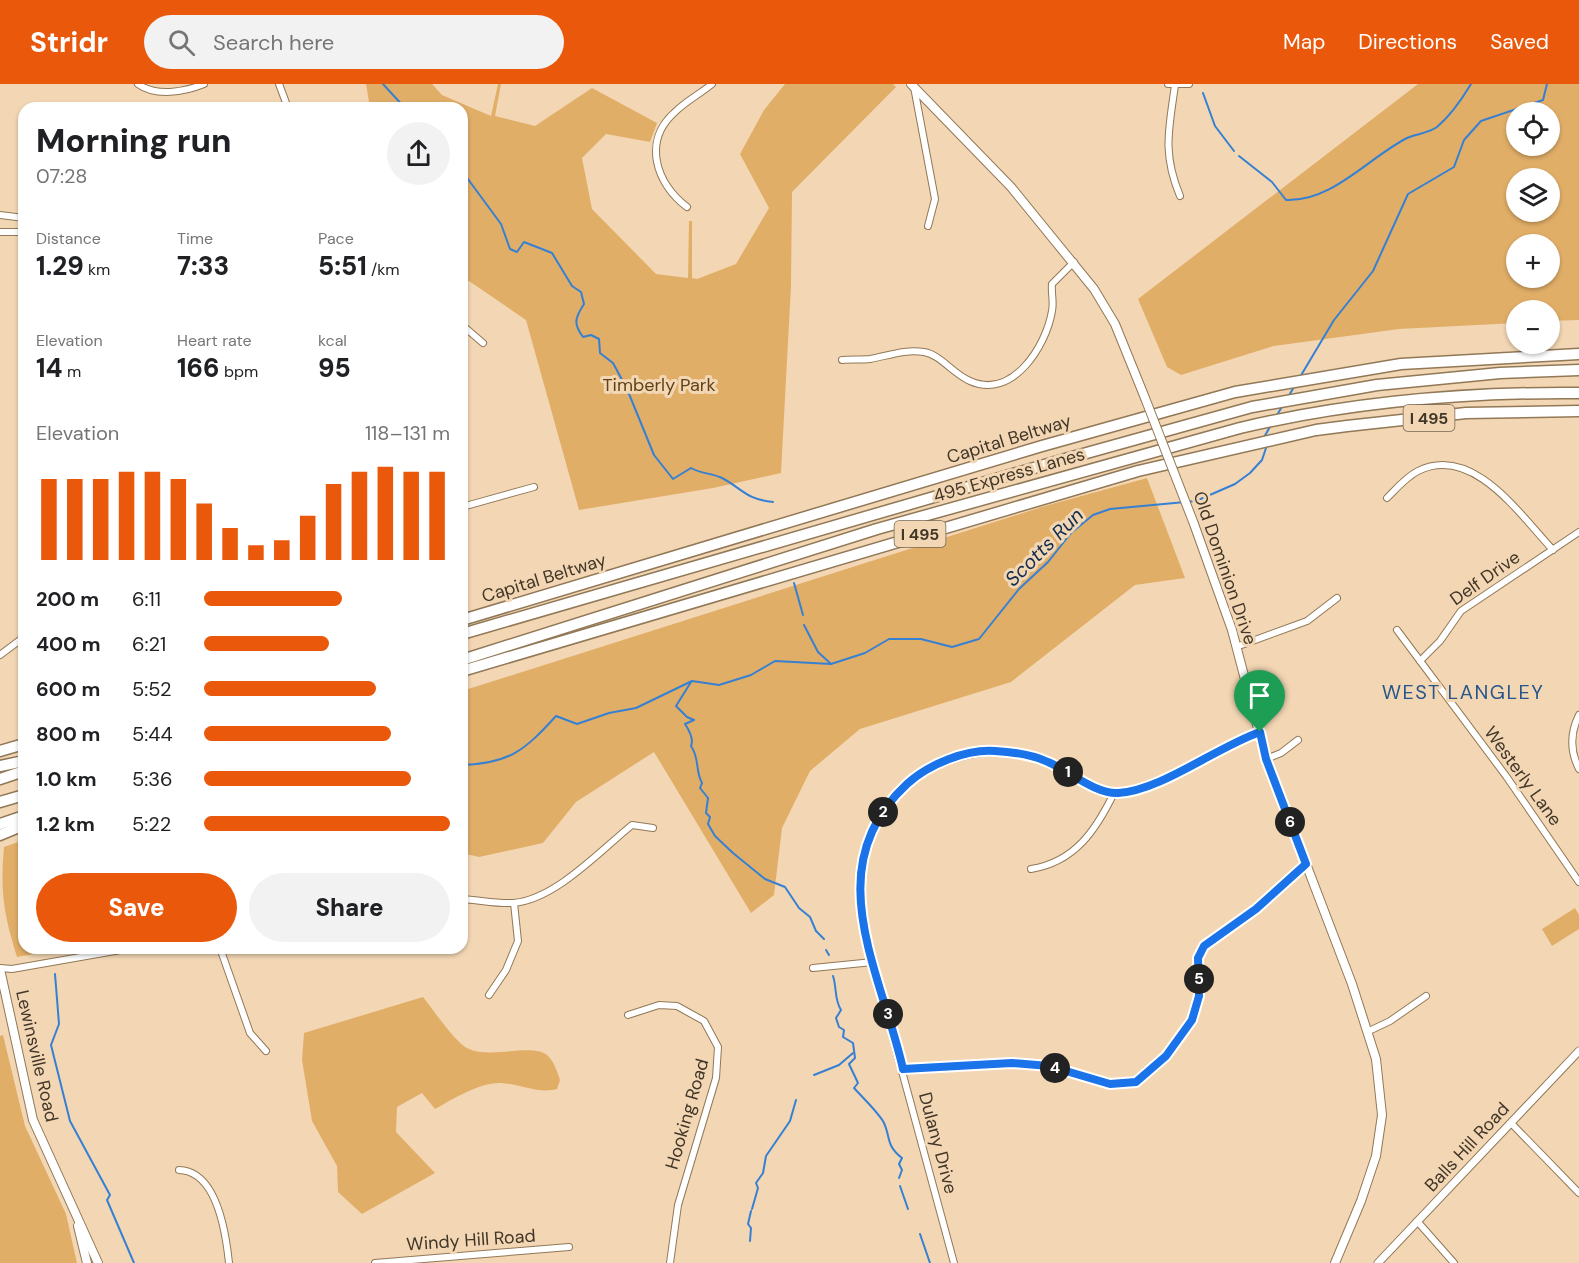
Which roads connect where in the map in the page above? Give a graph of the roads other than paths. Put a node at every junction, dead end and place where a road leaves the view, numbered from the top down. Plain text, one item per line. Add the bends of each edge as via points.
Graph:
1 (138, 84) edge
2 (204, 84) edge
3 (279, 84) edge
4 (712, 84) edge
5 (1168, 84) edge
6 (1190, 84) edge
7 (913, 85) edge
8 (1175, 85) edge
9 (286, 102) edge
10 (1180, 196) dead end
11 (687, 207) dead end
12 (0, 215) edge
13 (18, 217) edge
14 (928, 226) dead end
15 (0, 232) edge
16 (18, 232) edge
17 (1074, 262) junction
18 (468, 330) edge
19 (483, 343) dead end
20 (1579, 354) edge
21 (842, 360) dead end
22 (1579, 370) edge
23 (1579, 393) edge
24 (1579, 411) edge
25 (534, 487) dead end
26 (1387, 498) dead end
27 (468, 505) edge
28 (1579, 532) edge
29 (1552, 550) junction
30 (1337, 597) dead end
31 (468, 618) edge
32 (1397, 630) dead end
33 (468, 632) edge
34 (18, 642) edge
35 (1236, 647) junction
36 (0, 655) edge
37 (468, 658) edge
38 (1420, 661) junction
39 (468, 669) edge
40 (1579, 715) edge
41 (1260, 732) junction
42 (1298, 740) dead end
43 (18, 746) edge
44 (0, 751) edge
45 (1266, 759) junction
46 (18, 762) edge
47 (0, 766) edge
48 (1579, 769) edge
49 (18, 773) edge
50 (0, 779) edge
51 (1114, 793) junction
52 (18, 797) edge
53 (0, 802) edge
54 (18, 818) edge
55 (0, 824) edge
56 (18, 828) edge
57 (653, 828) dead end
58 (0, 835) edge
59 (1306, 864) junction
60 (1031, 869) dead end
61 (1579, 882) edge
62 (468, 899) edge
63 (514, 903) junction
64 (94, 954) edge
65 (222, 954) edge
66 (873, 962) junction
67 (813, 968) dead end
68 (0, 969) edge
69 (489, 995) dead end
70 (1426, 996) dead end
71 (628, 1015) dead end
72 (1369, 1031) junction
73 (266, 1051) dead end
74 (1579, 1051) edge
75 (903, 1069) junction
76 (1511, 1123) junction
77 (179, 1170) dead end
78 (1579, 1193) edge
79 (75, 1214) junction
80 (1418, 1221) junction
81 (569, 1247) dead end
82 (1336, 1262) edge
83 (87, 1263) edge
84 (98, 1263) edge
85 (230, 1263) edge
86 (375, 1263) edge
87 (670, 1263) edge
88 (954, 1263) edge
89 (1378, 1263) edge
90 (1454, 1263) edge

1 - 2 street via 149,90 169,91
3 - 9 street
4 - 11 street via 669,118 656,145 656,164 662,180
5 - 8 street
6 - 8 street
7 - 14 street via 935,199
7 - 17 main road, Old Dominion Drive via 1011,187
8 - 10 street via 1167,143
12 - 13 street
15 - 16 street
17 - 21 street via 1052,284 1052,313 1040,345 1022,369 1006,381 988,385 971,381 924,352
17 - 35 main road, Old Dominion Drive, bridge via 1115,324 1223,600
18 - 19 street
20 - 31 highway, Capital Beltway via 1401,364 1266,386 1042,446
22 - 33 highway, 495 Express Lanes via 1377,385 1252,407
23 - 37 highway, 495 Express Lanes via 1505,392 1293,415 866,532
24 - 39 highway, I 495 via 1466,413 1337,427 1138,471
25 - 27 street
26 - 29 street via 1407,478 1427,468 1446,465 1468,469 1486,480
28 - 29 street, Delf Drive
29 - 38 street, Delf Drive via 1461,611
30 - 35 street via 1307,621
32 - 38 street, Westerly Lane
34 - 36 street
35 - 41 main road, Old Dominion Drive
38 - 61 street, Westerly Lane
40 - 48 street via 1572,747
41 - 45 main road, Old Dominion Drive
41 - 51 street via 1157,782
42 - 45 street
43 - 44 highway
45 - 59 main road, Old Dominion Drive
46 - 47 highway
49 - 50 highway
51 - 60 street via 1083,843 1060,860
51 - 66 street, Dulany Drive via 1036,757 994,751 962,755 915,777 878,820 861,863 861,906
52 - 53 highway
54 - 55 highway
56 - 58 highway
57 - 63 street via 632,825 558,885
59 - 72 main road, Old Dominion Drive
59 - 75 street via 1256,909 1204,946 1198,958 1199,996 1192,1020 1166,1056 1136,1082 1110,1084 1049,1066 1012,1063
62 - 63 street
63 - 69 street via 518,941 506,970
64 - 68 street
65 - 73 street via 250,1033
66 - 67 street
66 - 75 street, Dulany Drive
68 - 79 main road, Lewinsville Road via 33,1120
70 - 72 street
71 - 87 street, Hooking Road via 659,1005 683,1008 704,1021 718,1047 716,1078 678,1205
72 - 82 main road, Old Dominion Drive via 1380,1076 1380,1132 1369,1178
74 - 76 street, Balls Hill Road
75 - 88 street, Dulany Drive
76 - 78 street
76 - 80 street, Balls Hill Road
77 - 85 street via 197,1176 212,1196 224,1228
79 - 83 main road, Lewinsville Road
79 - 84 main road, Lewinsville Road
80 - 89 street, Balls Hill Road
80 - 90 street
81 - 86 street, Windy Hill Road

